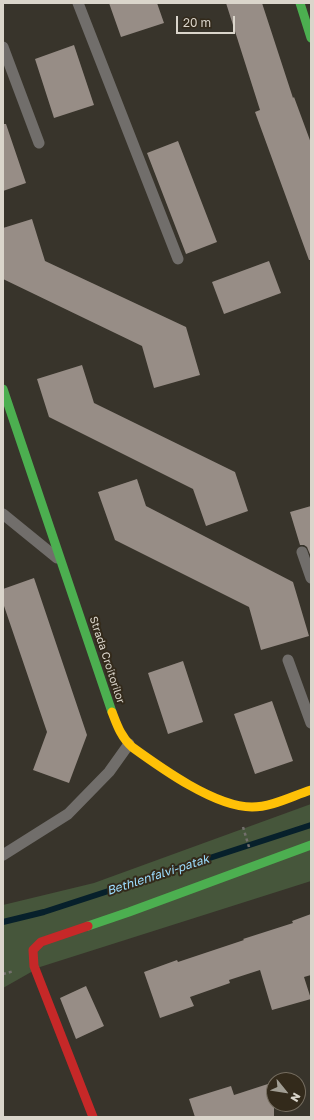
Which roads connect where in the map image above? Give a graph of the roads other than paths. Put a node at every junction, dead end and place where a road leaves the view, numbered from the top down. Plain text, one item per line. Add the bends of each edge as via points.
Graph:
1 (78, 3) edge
2 (300, 3) edge
3 (311, 38) edge
4 (3, 47) edge
5 (39, 143) dead end
6 (178, 259) dead end
7 (3, 389) edge
8 (3, 514) edge
9 (302, 552) dead end
10 (62, 561) junction
11 (311, 578) edge
12 (288, 660) dead end
13 (311, 722) edge
14 (129, 744) junction
15 (311, 790) edge
16 (311, 845) edge
17 (3, 855) edge
18 (92, 1117) edge

1 - 6 lane
2 - 3 street
4 - 5 lane
7 - 10 street, Strada Croitorilor
8 - 10 lane
9 - 11 lane
10 - 14 street, Strada Croitorilor via 118,728
12 - 13 lane
14 - 15 street, Strada Croitorilor via 187,783 236,805 265,805
14 - 17 lane via 109,772 68,814
16 - 18 street via 41,942 33,950 34,966

